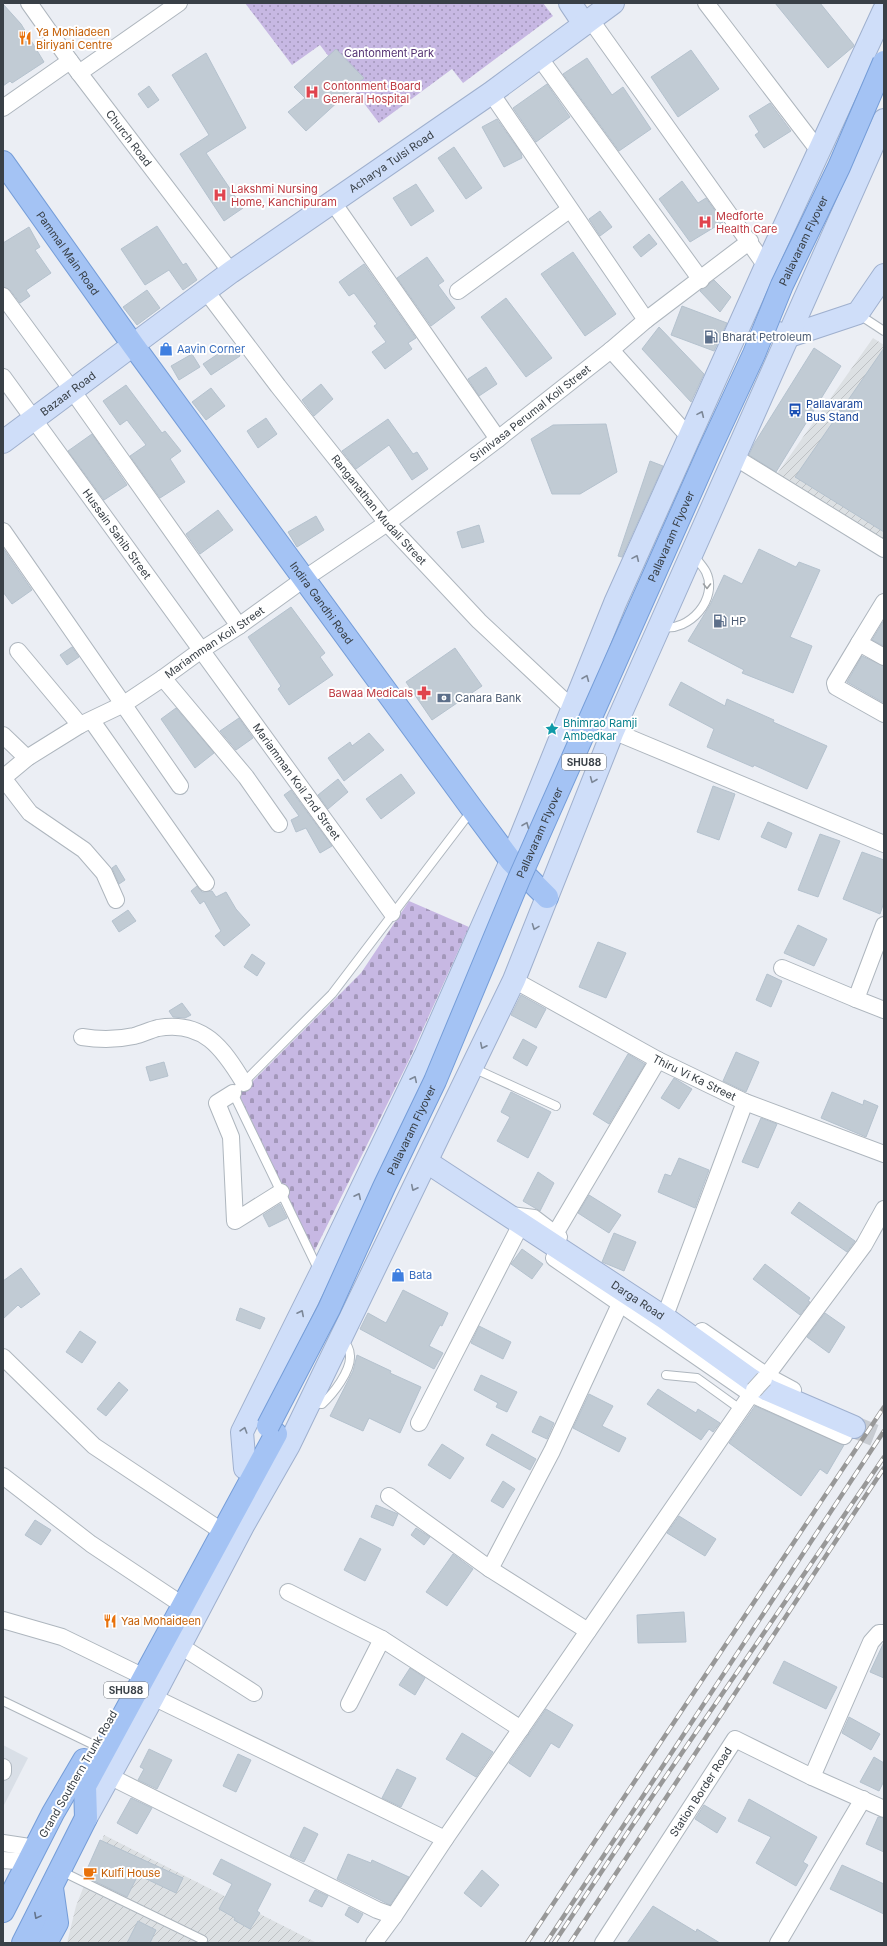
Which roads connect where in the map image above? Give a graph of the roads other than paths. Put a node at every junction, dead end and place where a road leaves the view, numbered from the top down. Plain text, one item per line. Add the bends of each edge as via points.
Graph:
1 (29, 3) edge
2 (179, 3) edge
3 (570, 3) edge
4 (613, 3) edge
5 (706, 3) edge
6 (884, 10) edge
7 (587, 22) junction
8 (539, 57) junction
9 (884, 62) edge
10 (74, 67) junction
11 (884, 86) edge
12 (491, 93) junction
13 (3, 108) edge
14 (884, 120) edge
15 (819, 151) junction
16 (3, 162) edge
17 (332, 201) junction
18 (569, 210) junction
19 (750, 241) junction
20 (766, 266) junction
21 (231, 272) junction
22 (884, 275) edge
23 (701, 280) junction
24 (206, 291) junction
25 (458, 291) dead end
26 (3, 296) edge
27 (858, 313) junction
28 (744, 318) junction
29 (646, 320) junction
30 (884, 331) edge
31 (786, 336) junction
32 (133, 345) junction
33 (611, 350) junction
34 (3, 377) edge
35 (72, 390) junction
36 (33, 419) junction
37 (690, 438) junction
38 (498, 439) junction
39 (3, 442) edge
40 (734, 456) junction
41 (387, 523) junction
42 (3, 531) edge
43 (884, 549) edge
44 (691, 552) junction
45 (304, 579) junction
46 (884, 603) edge
47 (239, 626) junction
48 (659, 626) junction
49 (859, 643) junction
50 (200, 651) junction
51 (18, 652) dead end
52 (884, 656) edge
53 (163, 678) junction
54 (124, 704) junction
55 (573, 709) junction
56 (884, 714) edge
57 (86, 723) junction
58 (613, 731) junction
59 (3, 735) edge
60 (27, 758) junction
61 (3, 778) edge
62 (180, 786) dead end
63 (473, 810) junction
64 (279, 824) dead end
65 (884, 844) edge
66 (511, 860) junction
67 (206, 883) dead end
68 (547, 898) junction
69 (116, 900) dead end
70 (392, 913) junction
71 (884, 925) edge
72 (782, 968) dead end
73 (514, 980) junction
74 (856, 999) junction
75 (884, 1010) edge
76 (82, 1037) dead end
77 (658, 1060) junction
78 (472, 1068) junction
79 (238, 1088) junction
80 (744, 1102) junction
81 (556, 1106) dead end
82 (884, 1154) edge
83 (427, 1162) junction
84 (281, 1192) junction
85 (884, 1209) edge
86 (513, 1223) junction
87 (555, 1234) junction
88 (320, 1275) junction
89 (620, 1304) junction
90 (668, 1308) junction
91 (3, 1357) edge
92 (703, 1361) junction
93 (666, 1374) dead end
94 (697, 1378) junction
95 (759, 1385) junction
96 (740, 1409) junction
97 (836, 1409) dead end
98 (418, 1423) dead end
99 (272, 1430) junction
100 (849, 1431) joint
101 (250, 1470) junction
102 (3, 1476) edge
103 (389, 1496) dead end
104 (217, 1528) junction
105 (490, 1569) junction
106 (288, 1592) dead end
107 (175, 1600) junction
108 (3, 1620) edge
109 (588, 1631) junction
110 (884, 1633) edge
111 (382, 1640) junction
112 (179, 1645) junction
113 (136, 1673) junction
114 (254, 1693) dead end
115 (153, 1697) junction
116 (3, 1701) edge
117 (349, 1704) dead end
118 (520, 1730) junction
119 (94, 1745) junction
120 (3, 1767) edge
121 (3, 1772) edge
122 (110, 1776) junction
123 (812, 1777) junction
124 (863, 1799) junction
125 (884, 1809) edge
126 (86, 1818) junction
127 (445, 1839) junction
128 (3, 1843) edge
129 (3, 1860) edge
130 (22, 1865) edge
131 (56, 1879) junction
132 (3, 1910) edge
133 (394, 1916) junction
134 (57, 1933) edge
135 (202, 1940) dead end
136 (23, 1943) edge
137 (46, 1943) edge
138 (374, 1943) edge
139 (603, 1943) edge
140 (778, 1943) edge

1 - 10 street, Church Road
2 - 10 street
3 - 7 street
4 - 7 street, Acharya Tulsi Road
5 - 15 street
6 - 15 street
7 - 8 street, Acharya Tulsi Road
7 - 19 street
8 - 12 street, Acharya Tulsi Road
8 - 23 street
9 - 99 main road, Pallavaram Flyover / SHU88, bridge via 523,872 435,1081
10 - 13 street
10 - 21 street, Church Road
11 - 99 main road, Pallavaram Flyover / SHU88 via 337,1316
12 - 17 street, Acharya Tulsi Road
12 - 18 street
14 - 31 street
15 - 20 street
16 - 32 main road, Pammal Main Road
17 - 21 street, Acharya Tulsi Road
17 - 38 street
18 - 25 street
18 - 29 street
19 - 20 street
19 - 23 street, Srinivasa Perumal Koil Street
20 - 28 street
21 - 24 street, Acharya Tulsi Road
22 - 27 street
23 - 29 street, Srinivasa Perumal Koil Street
24 - 32 street, Acharya Tulsi Road
24 - 41 street, Ranganathan Mudali Street
26 - 35 street
27 - 30 lane
27 - 31 street
28 - 31 street
37 -> 28 street
29 - 33 street, Srinivasa Perumal Koil Street
31 - 40 street
32 - 35 street, Bazaar Road
32 - 45 main road, Indira Gandhi Road
33 - 37 street
33 - 38 street, Srinivasa Perumal Koil Street
34 - 36 street, Hussain Sahib Street
35 - 36 street, Bazaar Road
35 - 47 street
36 - 39 street, Bazaar Road
36 - 50 street, Hussain Sahib Street
55 -> 37 street via 616,602
38 - 41 street, Srinivasa Perumal Koil Street
40 - 43 street
40 - 44 street
41 - 45 street, Srinivasa Perumal Koil Street
41 - 55 street, Ranganathan Mudali Street via 479,621
42 - 54 street
44 - 48 street
44 -> 48 lane via 706,572 709,587 706,599 695,617 685,624 667,628
45 - 47 street, Mariamman Koil Street
45 - 63 main road, Indira Gandhi Road
46 - 49 street
47 - 50 street, Mariamman Koil Street
48 - 58 street
49 - 52 street
49 - 56 street via 835,683 836,687
50 - 53 street, Mariamman Koil Street
50 - 70 street, Mariamman Koil 2nd Street
51 - 57 street
53 - 54 street, Mariamman Koil Street
53 - 64 street via 246,776
54 - 57 street, Mariamman Koil Street
54 - 62 street
66 -> 55 street
57 - 60 street, Mariamman Koil Street
57 - 67 street
58 - 65 street
58 -> 68 street
59 - 60 street
60 - 61 street, Mariamman Koil Street
61 - 69 street via 30,813 84,850 104,873
63 - 66 main road, Indira Gandhi Road
63 - 70 lane
66 - 68 main road, Indira Gandhi Road
88 -> 66 street via 426,1054
68 -> 73 street
70 - 79 lane via 332,994
71 - 74 street
72 - 74 street
73 - 77 street, Thiru Vi Ka Street
73 -> 78 street
74 - 75 street
76 - 79 street via 117,1039 157,1028 189,1028 206,1035 221,1049
77 - 80 street, Thiru Vi Ka Street
77 - 87 street
78 - 81 lane
78 - 83 street
79 - 84 lane
79 - 84 street via 217,1104 232,1137 235,1221
80 - 82 street, Thiru Vi Ka Street
80 - 90 street
83 - 86 street, Darga Road
83 -> 112 street via 289,1445
84 - 88 lane
85 - 95 street via 864,1245
86 - 87 street via 534,1218
86 - 89 street
86 - 98 street
86 - 100 street, Darga Road via 664,1318 750,1379
87 - 90 street
101 -> 88 street via 242,1432
89 - 92 street
89 - 105 street via 552,1451
90 - 95 street
91 - 104 street via 94,1446
92 - 94 lane
92 - 95 street
93 - 94 lane
94 - 96 lane
95 - 96 street
95 - 97 street via 782,1386
95 - 100 street
96 - 109 street
99 - 101 main road, Pallavaram Flyover / SHU88
101 - 104 main road, Grand Southern Trunk Road / SHU88
101 - 126 main road, SHU88 via 85,1786
102 - 107 street via 91,1544
103 - 105 street
104 - 107 main road, Grand Southern Trunk Road / SHU88
105 - 109 street
106 - 111 street
107 - 113 main road, Grand Southern Trunk Road / SHU88
108 - 113 street via 62,1637
109 - 118 street
110 - 123 street via 879,1633 871,1642
111 - 117 street
111 - 118 street
112 - 114 street
112 - 115 street
113 - 119 main road, Grand Southern Trunk Road / SHU88
115 - 122 street
115 - 127 street
116 - 119 lane
118 - 127 street
119 - 130 main road, Grand Southern Trunk Road / SHU88
120 - 121 street
122 - 126 street
122 - 133 street via 377,1910
123 - 124 street, Station Border Road
123 - 139 street, Station Border Road via 735,1739
124 - 125 street, Station Border Road
124 - 140 street
126 - 131 main road, SHU88
127 - 133 street
128 - 130 street
129 - 130 street
130 - 132 main road, Grand Southern Trunk Road / SHU88
131 - 134 main road
131 - 135 lane
131 -> 136 main road, SHU88
133 - 138 street
134 - 137 main road

